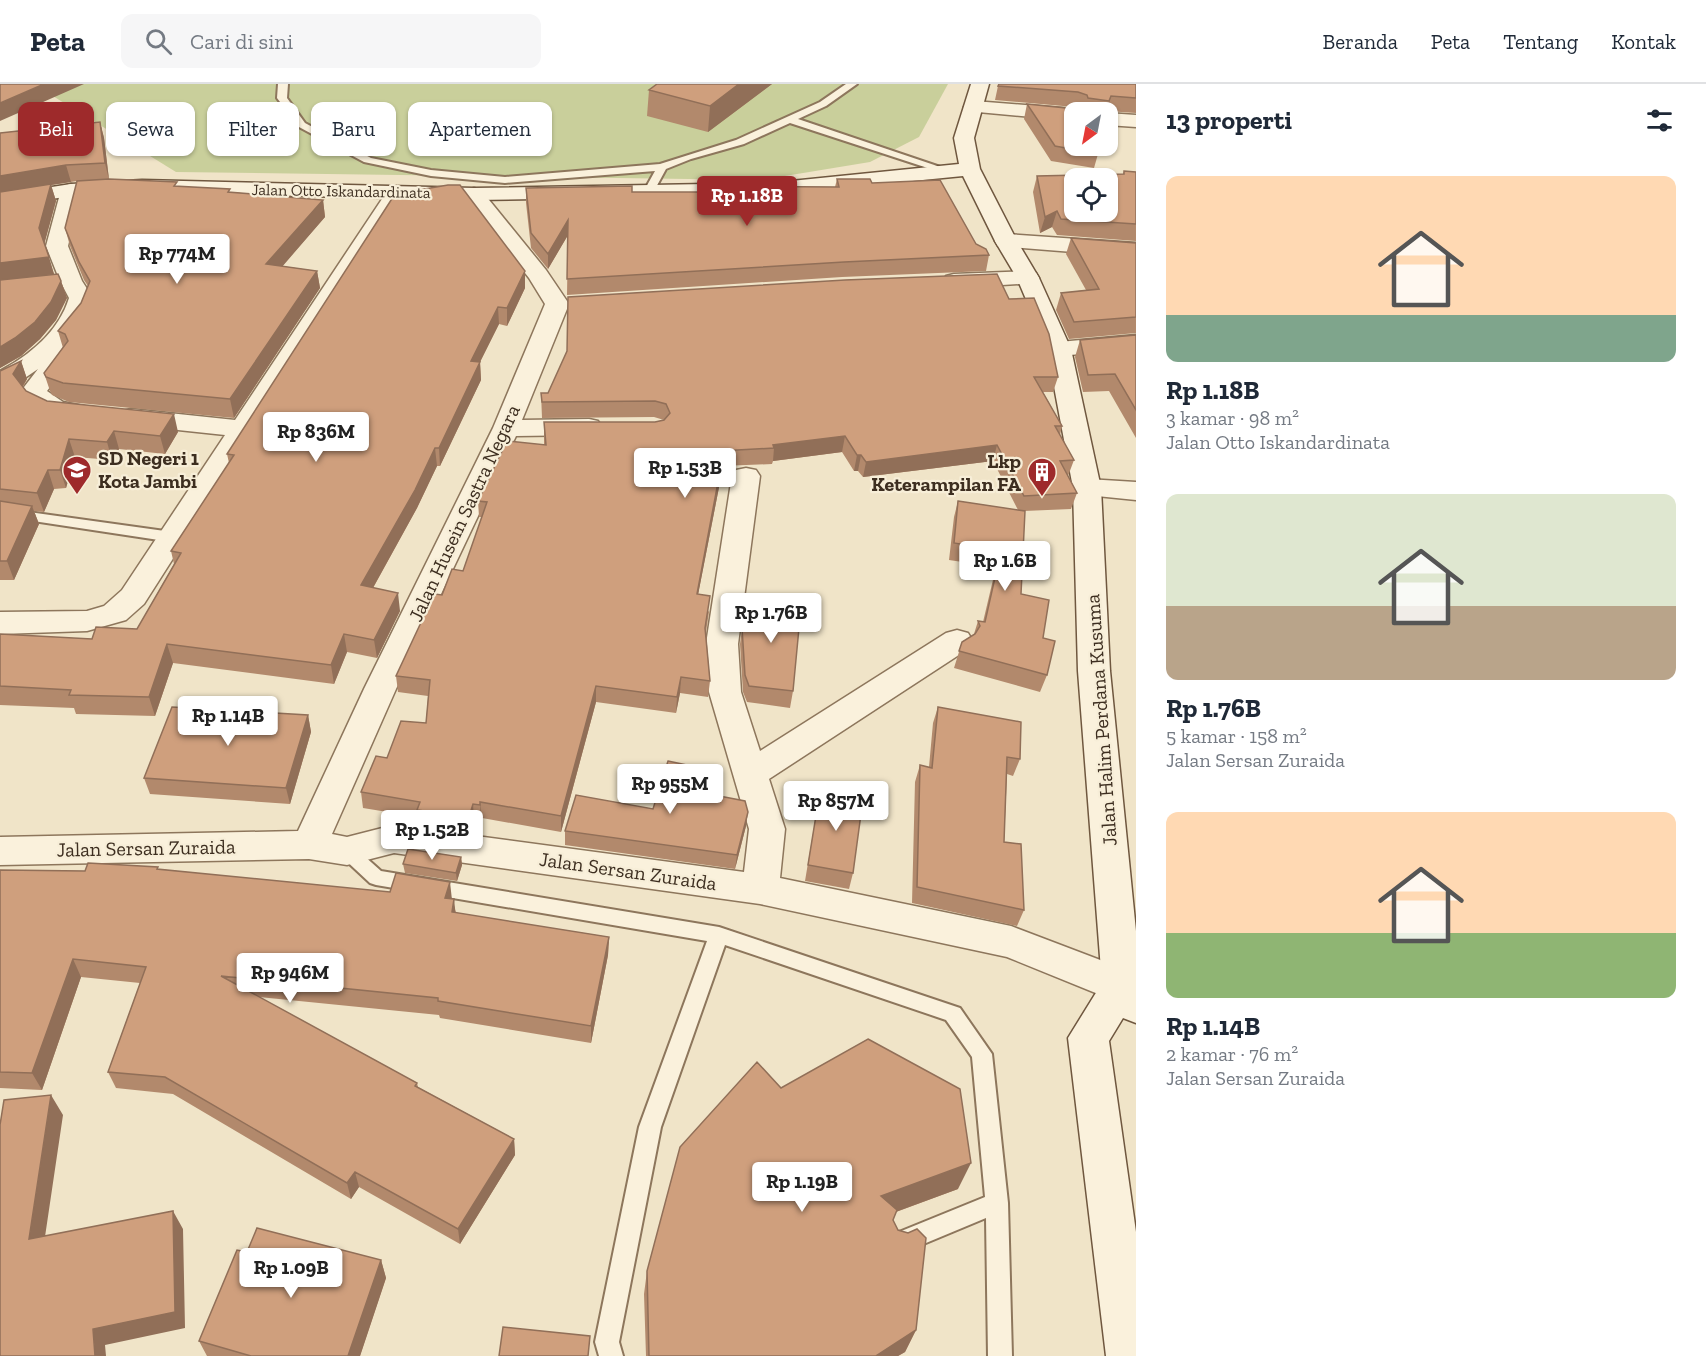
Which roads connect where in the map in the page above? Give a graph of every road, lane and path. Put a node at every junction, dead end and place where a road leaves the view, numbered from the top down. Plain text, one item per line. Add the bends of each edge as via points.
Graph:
1 (283, 84) edge
2 (852, 84) edge
3 (977, 96) edge
4 (1064, 113) edge
5 (788, 119) junction
6 (1118, 119) edge
7 (1136, 121) edge
8 (662, 167) junction
9 (960, 170) junction
10 (650, 189) junction
11 (71, 190) junction
12 (396, 193) junction
13 (474, 194) junction
14 (0, 201) edge
15 (1006, 241) junction
16 (1136, 250) edge
17 (1028, 278) junction
18 (71, 281) junction
19 (935, 282) edge
20 (47, 284) edge
21 (1133, 346) edge
22 (1059, 349) junction
23 (60, 358) edge
24 (0, 381) edge
25 (609, 427) edge
26 (506, 428) junction
27 (242, 429) junction
28 (746, 476) dead end
29 (1087, 488) junction
30 (1136, 491) edge
31 (0, 512) edge
32 (172, 537) junction
33 (0, 623) edge
34 (957, 641) dead end
35 (752, 772) junction
36 (309, 845) junction
37 (0, 851) edge
38 (347, 851) junction
39 (760, 889) junction
40 (719, 935) junction
41 (1131, 993) edge
42 (997, 1203) junction
43 (896, 1244) edge
44 (611, 1356) edge
45 (1000, 1356) edge
46 (1130, 1356) edge

1 - 8 lane via 282,98 302,125 368,160 431,174 505,180
2 - 5 lane via 823,104
3 - 4 street
3 - 9 street, Jalan Halim Perdana Kusuma via 964,138
5 - 8 lane via 740,142
5 - 9 lane
6 - 7 street
8 - 10 lane
9 - 10 street, Jalan Otto Iskandardinata via 771,189
9 - 15 street, Jalan Halim Perdana Kusuma
10 - 13 street, Jalan Otto Iskandardinata
11 - 12 street, Jalan Otto Iskandardinata via 142,186
11 - 14 street, Jalan Otto Iskandardinata
11 - 18 street via 57,246
12 - 13 street, Jalan Otto Iskandardinata
12 - 27 street
13 - 26 street, Jalan Husein Sastra Negara via 538,275 569,303
15 - 16 street
15 - 17 street, Jalan Halim Perdana Kusuma
17 - 19 street
17 - 22 street, Jalan Halim Perdana Kusuma
18 - 20 street
18 - 24 street via 81,298 72,320 35,361
21 - 22 street
22 - 29 street, Jalan Halim Perdana Kusuma
23 - 27 street via 34,391 42,402 63,411
25 - 26 street
26 - 36 street, Jalan Husein Sastra Negara
27 - 32 street
28 - 35 street via 722,644 725,692
29 - 30 street
29 - 41 street, Jalan Halim Perdana Kusuma via 1094,671
31 - 32 lane
32 - 33 street via 133,597 115,613 87,621
34 - 35 street
35 - 39 street via 767,829
36 - 37 street, Jalan Sersan Zuraida
36 - 38 street, Jalan Sersan Zuraida
38 - 39 street, Jalan Sersan Zuraida via 394,839
38 - 40 lane via 376,878
39 - 41 street, Jalan Sersan Zuraida via 1011,942
40 - 42 lane via 953,1014 982,1054
40 - 44 lane via 650,1127 607,1342
41 - 46 street via 1088,1038
42 - 43 lane
42 - 45 lane

